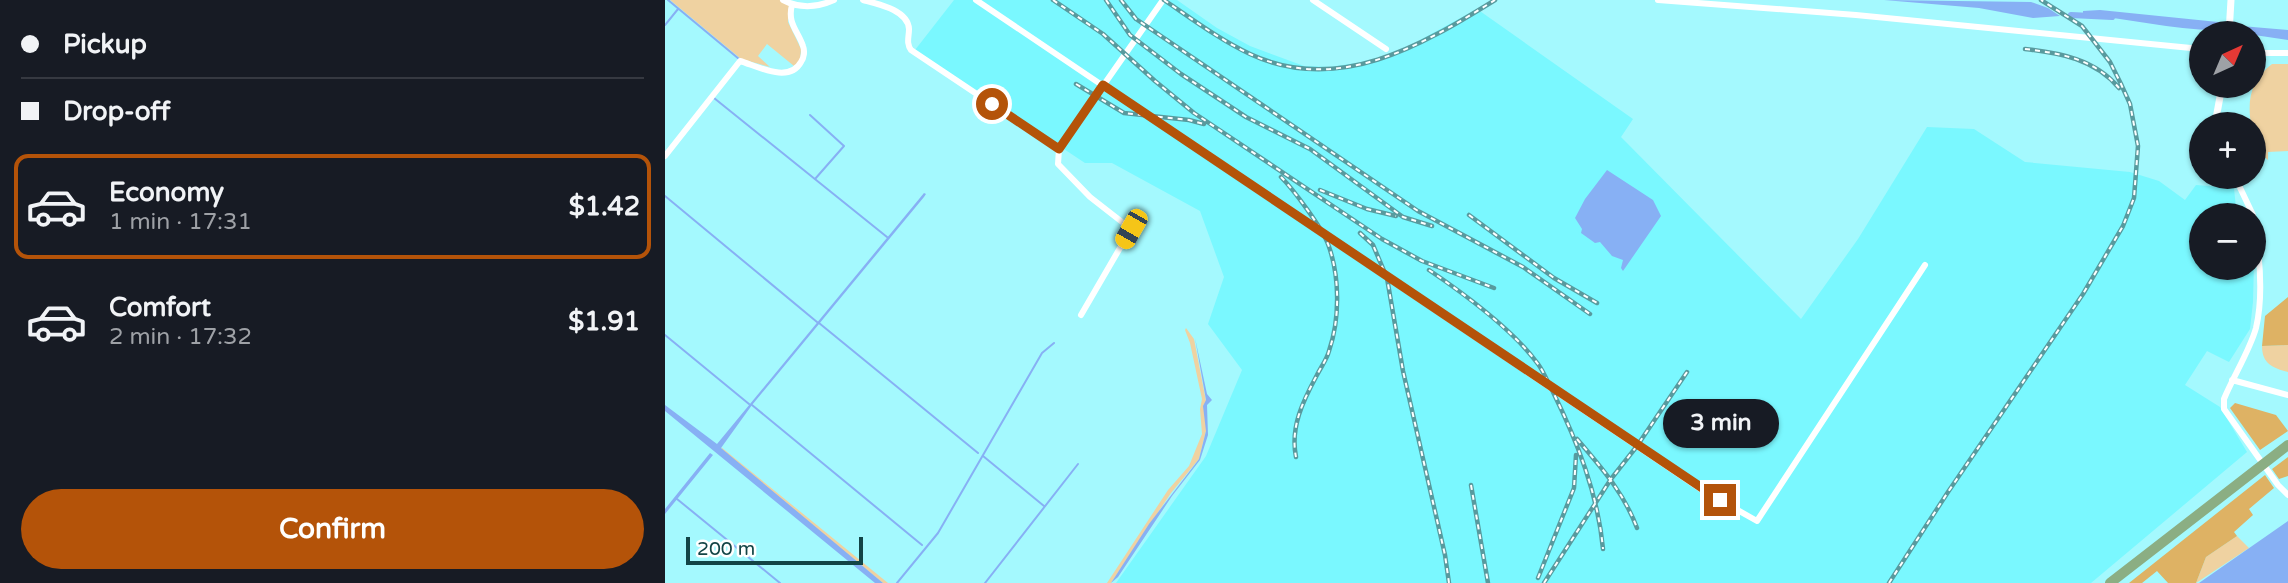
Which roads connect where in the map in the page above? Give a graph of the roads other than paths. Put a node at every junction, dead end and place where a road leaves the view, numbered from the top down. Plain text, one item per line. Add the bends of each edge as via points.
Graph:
1 (783, 0) edge
2 (834, 0) edge
3 (863, 0) edge
4 (977, 0) edge
5 (1163, 0) edge
6 (1313, 0) edge
7 (1658, 0) edge
8 (2231, 0) edge
9 (792, 5) junction
10 (2230, 21) edge
11 (2189, 48) edge
12 (1387, 49) dead end
13 (2266, 53) edge
14 (2288, 53) edge
15 (1103, 85) junction
16 (1059, 149) junction
17 (665, 156) edge
18 (1924, 265) dead end
19 (2260, 280) edge
20 (1081, 315) dead end
21 (2232, 380) junction
22 (2288, 395) edge
23 (2288, 445) edge
24 (2288, 495) edge
25 (2110, 583) edge

1 - 9 street
2 - 9 street via 797,8
3 - 16 street via 889,7 906,20 911,50
4 - 15 street
5 - 15 street
6 - 12 street
7 - 11 street
8 - 10 street
9 - 17 street via 791,21 804,53 798,66 778,73 740,61
13 - 14 street
15 - 16 street
15 - 18 street via 1702,490 1757,521
16 - 20 street via 1058,163 1090,197 1131,229
19 - 21 street via 2255,330
21 - 22 street
21 - 24 street via 2224,409
23 - 25 highway

